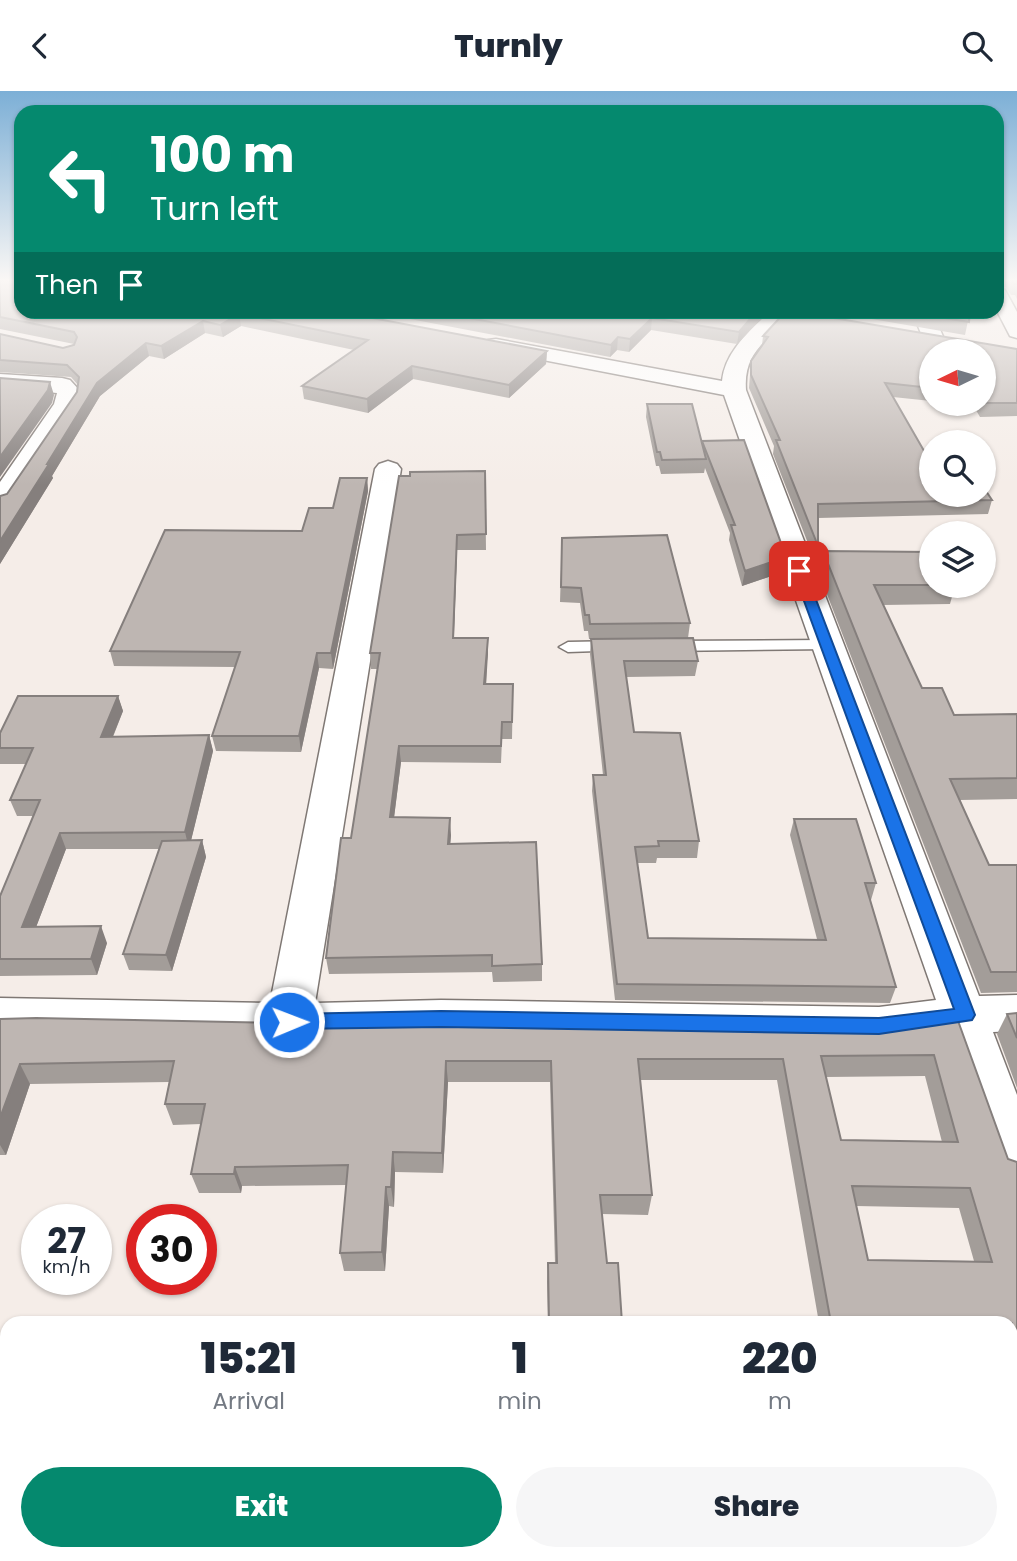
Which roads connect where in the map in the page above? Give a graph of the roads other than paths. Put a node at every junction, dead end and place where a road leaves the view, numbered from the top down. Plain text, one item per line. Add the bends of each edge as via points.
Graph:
1 (507, 348) edge
2 (750, 348) edge
3 (0, 381) edge
4 (734, 390) junction
5 (388, 469) dead end
6 (0, 501) edge
7 (825, 645) junction
8 (568, 646) dead end
9 (1017, 1013) edge
10 (965, 1015) junction
11 (0, 1016) edge
12 (289, 1022) junction
13 (1017, 1162) edge

1 - 4 street
2 - 4 street via 734,364
3 - 6 street via 62,385 69,392 66,404
4 - 7 street
5 - 12 street
7 - 8 lane
7 - 10 street
9 - 10 street
10 - 12 street via 879,1026 441,1019
10 - 13 street
11 - 12 street

